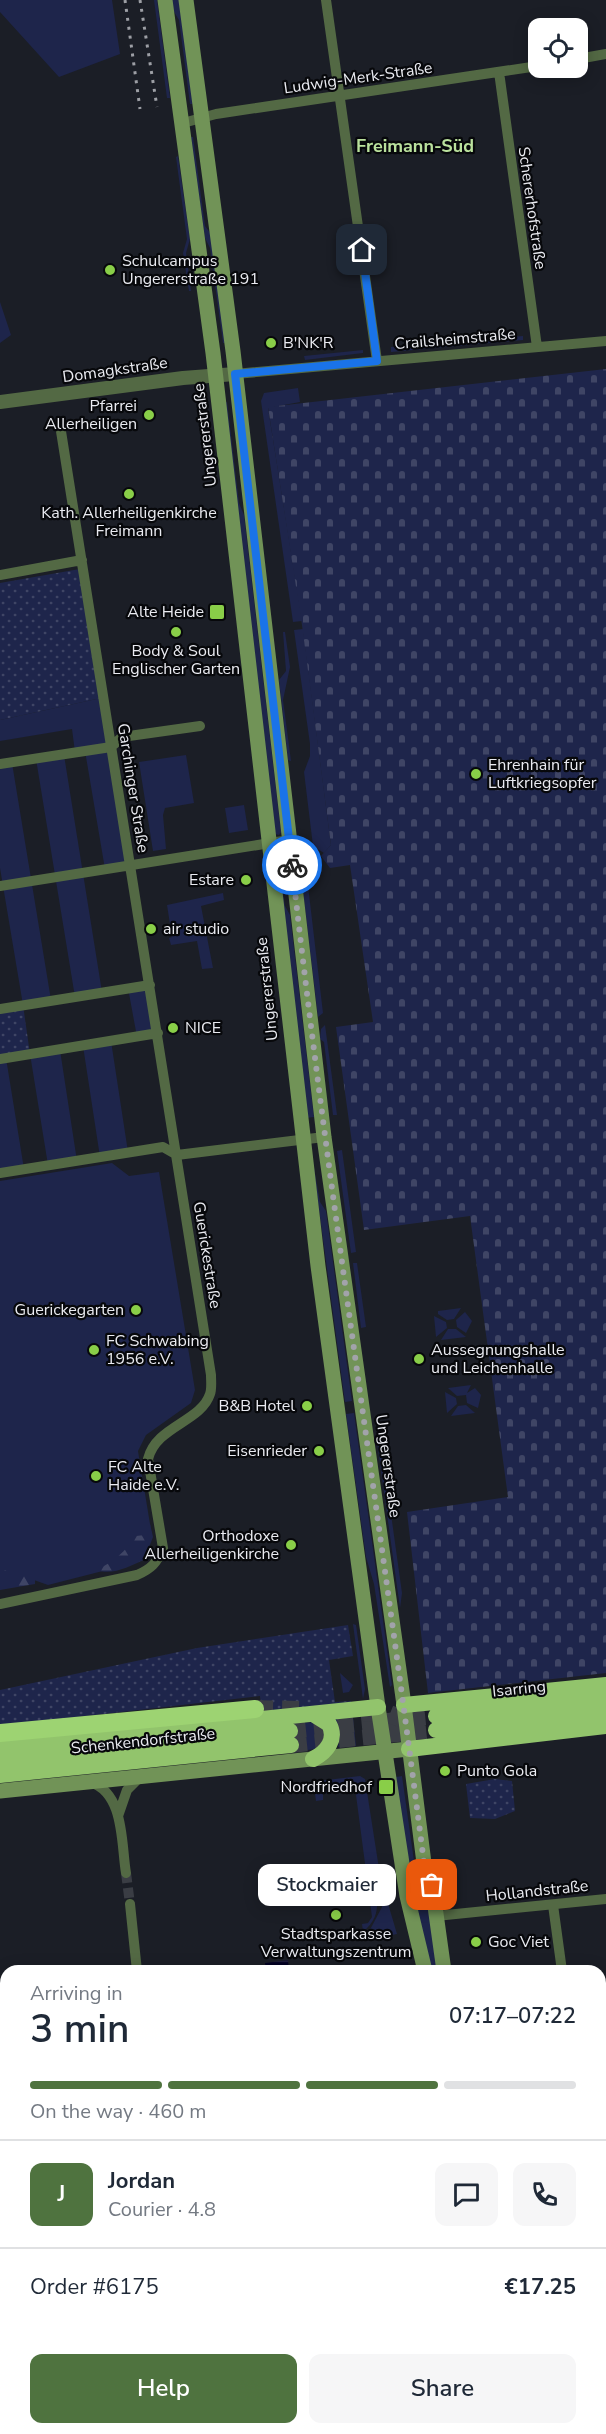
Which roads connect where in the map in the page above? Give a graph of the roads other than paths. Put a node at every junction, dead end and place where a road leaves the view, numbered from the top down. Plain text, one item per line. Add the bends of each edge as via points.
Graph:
1 (165, 0) edge
2 (186, 0) edge
3 (326, 0) edge
4 (606, 54) edge
5 (588, 57) edge
6 (528, 68) edge
7 (499, 72) junction
8 (340, 96) junction
9 (200, 117) junction
10 (183, 123) junction
11 (606, 341) edge
12 (537, 347) junction
13 (377, 361) junction
14 (235, 374) junction
15 (216, 376) junction
16 (0, 402) edge
17 (60, 425) dead end
18 (82, 560) junction
19 (0, 575) edge
20 (200, 726) dead end
21 (111, 747) junction
22 (0, 764) edge
23 (289, 840) junction
24 (269, 842) junction
25 (130, 865) junction
26 (0, 886) edge
27 (150, 985) junction
28 (0, 1009) edge
29 (158, 1033) junction
30 (0, 1059) edge
31 (324, 1137) junction
32 (302, 1140) junction
33 (177, 1155) junction
34 (0, 1173) edge
35 (0, 1604) edge
36 (606, 1685) edge
37 (606, 1699) edge
38 (404, 1704) junction
39 (378, 1707) junction
40 (255, 1709) tunnel mouth
41 (606, 1713) edge
42 (313, 1714) junction
43 (606, 1726) edge
44 (0, 1733) edge
45 (0, 1746) edge
46 (409, 1749) junction
47 (386, 1752) junction
48 (313, 1759) junction
49 (0, 1760) edge
50 (0, 1774) edge
51 (140, 1777) junction
52 (90, 1782) junction
53 (0, 1791) edge
54 (118, 1816) junction
55 (126, 1873) tunnel mouth
56 (606, 1899) edge
57 (130, 1904) tunnel mouth
58 (553, 1905) junction
59 (436, 1916) junction
60 (136, 1965) edge
61 (424, 1965) edge
62 (443, 1965) edge
63 (561, 1965) edge

1 - 10 main road, Ungererstraße
2 - 9 main road, Ungererstraße
3 - 8 street
4 - 5 street
6 - 7 street, Ludwig-Merk-Straße
7 - 8 street, Ludwig-Merk-Straße
7 - 12 street, Schererhofstraße
8 - 9 street, Ludwig-Merk-Straße
8 - 13 street
9 - 10 street, Ludwig-Merk-Straße
9 - 14 main road, Ungererstraße
10 - 15 main road, Ungererstraße
11 - 12 street, Crailsheimstraße
12 - 13 street, Crailsheimstraße
13 - 14 street, Crailsheimstraße
14 - 15 street, Domagkstraße
14 - 23 main road, Ungererstraße
15 - 16 street, Domagkstraße
15 - 24 main road, Ungererstraße
17 - 18 street, Garchinger Straße
18 - 19 street
18 - 21 street, Garchinger Straße
20 - 21 street via 122,737
21 - 22 street
21 - 25 street, Garchinger Straße
23 - 24 street
23 - 31 main road, Ungererstraße
24 - 25 street
24 - 32 main road, Ungererstraße
25 - 26 street
25 - 27 street, Garchinger Straße
27 - 28 street
27 - 29 street, Garchinger Straße
29 - 30 street
29 - 33 street, Garchinger Straße
31 - 32 street
31 - 38 main road, Ungererstraße
32 - 33 street
32 - 39 main road, Ungererstraße
33 - 34 street via 163,1147
33 - 35 street, Guerickestraße via 211,1375 210,1394 202,1406 158,1440 148,1459 163,1548 158,1561 136,1575
36 - 38 highway
37 - 41 highway, Isarring via 436,1723
38 - 39 main road
38 - 46 main road, Ungererstraße
39 - 42 highway
39 - 47 main road, Ungererstraße
40 - 44 highway
42 - 45 highway
42 - 48 highway via 329,1724 333,1736
43 - 46 highway
46 - 47 main road
46 - 59 main road, Ungererstraße via 424,1863
47 - 48 main road
47 - 61 main road, Ungererstraße via 407,1896
48 - 51 main road
49 - 50 highway, Schenkendorfstraße via 290,1738
51 - 52 main road
51 - 54 street via 127,1790
52 - 53 main road
52 - 54 street via 106,1792
54 - 55 street
56 - 58 street, Hollandstraße
57 - 60 street
58 - 59 street, Hollandstraße
58 - 63 street
59 - 62 main road, Ungererstraße

